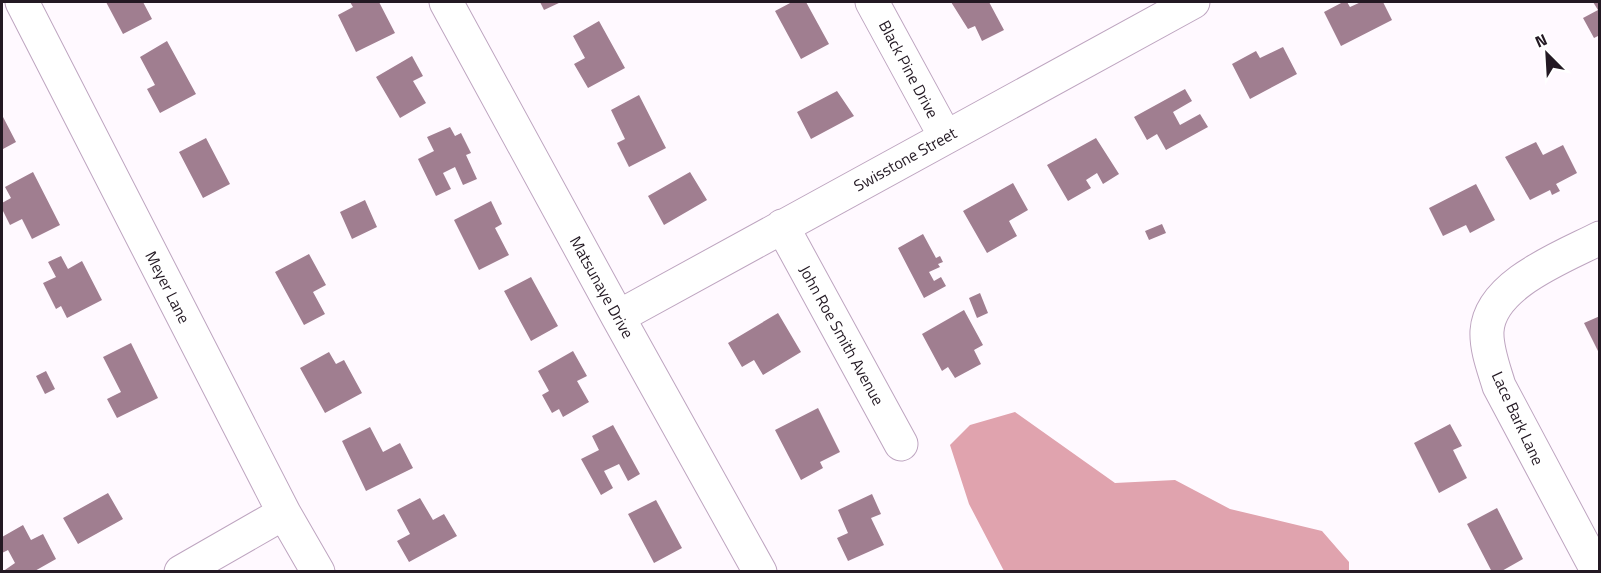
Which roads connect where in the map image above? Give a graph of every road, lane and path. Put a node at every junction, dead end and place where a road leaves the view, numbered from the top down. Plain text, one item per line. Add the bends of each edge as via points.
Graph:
1 (22, 2) edge
2 (446, 2) edge
3 (872, 2) edge
4 (1193, 2) edge
5 (945, 136) junction
6 (782, 226) junction
7 (1599, 237) edge
8 (618, 317) junction
9 (901, 444) dead end
10 (284, 513) junction
11 (181, 572) edge
12 (318, 572) edge
13 (760, 572) edge
14 (1598, 572) edge

1 - 10 street, Meyer Lane
2 - 8 street, Matsunaye Drive
3 - 5 street, Black Pine Drive
4 - 5 street, Swisstone Street
5 - 6 street, Swisstone Street
6 - 8 street, Swisstone Street
6 - 9 street, John Roe Smith Avenue
7 - 14 street, Lace Bark Lane via 1519,281 1495,305 1487,331 1499,386
8 - 13 street, Matsunaye Drive
10 - 11 street
10 - 12 street, Meyer Lane

